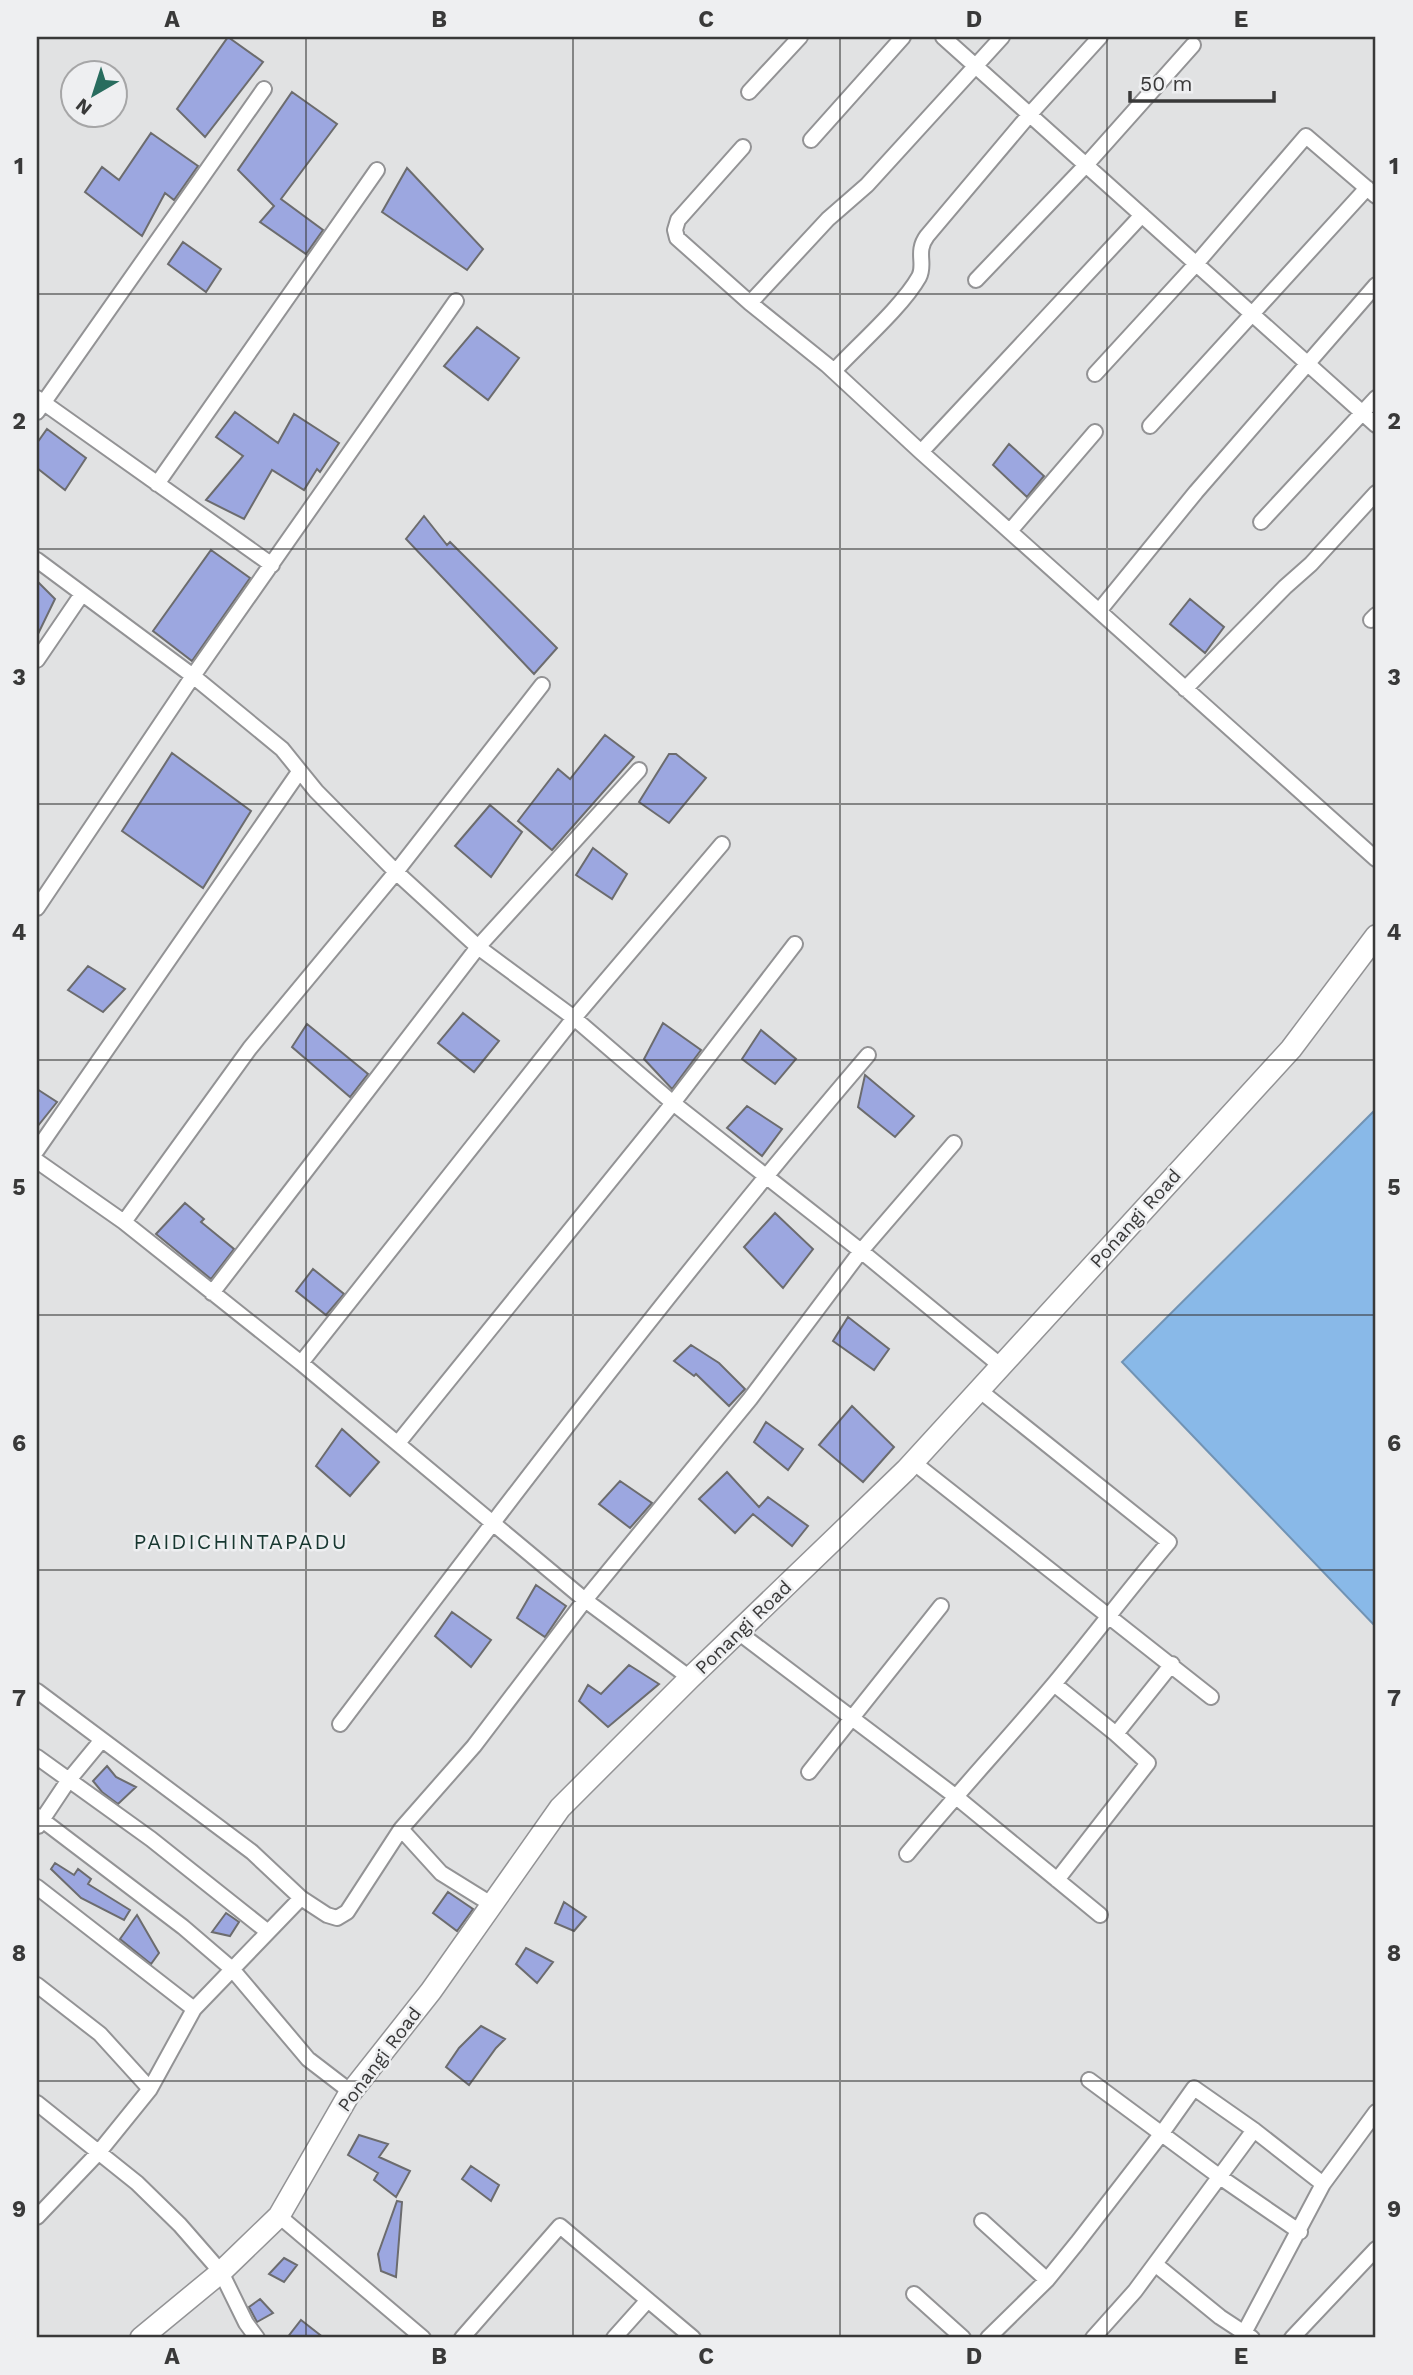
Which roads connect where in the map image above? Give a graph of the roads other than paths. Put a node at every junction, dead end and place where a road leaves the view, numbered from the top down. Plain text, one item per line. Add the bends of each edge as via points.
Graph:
1 (800, 37) edge
2 (903, 37) edge
3 (943, 37) edge
4 (1002, 37) edge
5 (1100, 37) edge
6 (1194, 45) dead end
7 (976, 66) junction
8 (264, 89) dead end
9 (749, 92) dead end
10 (1030, 114) junction
11 (811, 140) dead end
12 (743, 147) dead end
13 (1086, 165) junction
14 (377, 170) dead end
15 (1371, 192) edge
16 (1142, 215) junction
17 (1196, 264) junction
18 (975, 280) dead end
19 (1376, 285) edge
20 (456, 301) dead end
21 (750, 303) junction
22 (1253, 314) junction
23 (1308, 364) junction
24 (834, 371) junction
25 (1095, 374) dead end
26 (1376, 398) edge
27 (39, 404) edge
28 (1363, 413) junction
29 (1376, 425) edge
30 (1150, 426) dead end
31 (1096, 432) dead end
32 (921, 452) junction
33 (157, 484) junction
34 (1376, 493) edge
35 (1261, 522) dead end
36 (1010, 531) junction
37 (37, 560) edge
38 (272, 565) junction
39 (82, 594) junction
40 (1099, 611) junction
41 (37, 660) edge
42 (193, 676) junction
43 (542, 685) dead end
44 (1185, 689) junction
45 (639, 769) dead end
46 (299, 772) junction
47 (722, 844) dead end
48 (1375, 855) edge
49 (396, 872) junction
50 (37, 908) edge
51 (1376, 936) edge
52 (795, 943) dead end
53 (478, 947) junction
54 (574, 1018) junction
55 (868, 1055) dead end
56 (673, 1103) junction
57 (954, 1143) dead end
58 (37, 1150) edge
59 (37, 1161) edge
60 (765, 1176) junction
61 (124, 1222) junction
62 (861, 1251) junction
63 (212, 1293) junction
64 (301, 1363) junction
65 (1001, 1366) junction
66 (979, 1390) junction
67 (398, 1443) junction
68 (913, 1462) junction
69 (494, 1522) junction
70 (585, 1600) junction
71 (941, 1606) dead end
72 (1108, 1614) junction
73 (738, 1632) junction
74 (1172, 1664) junction
75 (690, 1678) junction
76 (1054, 1684) junction
77 (37, 1691) edge
78 (1211, 1697) dead end
79 (851, 1718) junction
80 (340, 1724) dead end
81 (1116, 1734) junction
82 (101, 1741) junction
83 (37, 1757) edge
84 (809, 1773) dead end
85 (68, 1781) junction
86 (955, 1796) junction
87 (38, 1821) edge
88 (401, 1829) junction
89 (907, 1854) dead end
90 (1057, 1880) junction
91 (37, 1887) edge
92 (301, 1898) junction
93 (491, 1904) junction
94 (1100, 1915) dead end
95 (268, 1932) junction
96 (232, 1969) junction
97 (37, 1985) edge
98 (194, 2009) junction
99 (1089, 2080) dead end
100 (150, 2090) junction
101 (351, 2092) junction
102 (37, 2103) edge
103 (1376, 2112) edge
104 (1254, 2130) junction
105 (1162, 2133) junction
106 (99, 2152) junction
107 (1220, 2177) junction
108 (1323, 2185) junction
109 (279, 2216) junction
110 (37, 2217) edge
111 (982, 2221) dead end
112 (1300, 2232) junction
113 (1376, 2249) edge
114 (1155, 2264) junction
115 (221, 2272) junction
116 (1047, 2280) junction
117 (914, 2294) dead end
118 (648, 2300) junction
119 (152, 2335) edge
120 (1248, 2335) edge
121 (257, 2338) edge
122 (423, 2338) edge
123 (462, 2338) edge
124 (614, 2338) edge
125 (693, 2338) edge
126 (963, 2338) edge
127 (988, 2338) edge
128 (1093, 2338) edge
129 (1292, 2338) edge

1 - 9 street
2 - 11 street
3 - 7 street
4 - 7 street
5 - 10 street
6 - 13 street
7 - 10 street
7 - 21 street
8 - 27 street
10 - 13 street
10 - 24 street via 922,243 921,272 907,294
12 - 21 street via 674,230 677,238
13 - 16 street
13 - 18 street
14 - 33 street
15 - 17 street via 1306,136
15 - 22 street
16 - 17 street
16 - 32 street
17 - 22 street
17 - 25 street
19 - 23 street
20 - 38 street
21 - 24 street
22 - 23 street
22 - 30 street
23 - 28 street
23 - 40 street
24 - 32 street
26 - 28 street
27 - 33 street
28 - 29 street
28 - 35 street
31 - 36 street
32 - 36 street
33 - 38 street
34 - 44 street
36 - 40 street
37 - 39 street
38 - 42 street
39 - 41 street
39 - 42 street
40 - 44 street
42 - 46 street via 282,749
42 - 50 street
43 - 49 street
44 - 48 street
45 - 53 street
46 - 49 street
46 - 58 street
47 - 54 street
49 - 53 street
49 - 61 street via 250,1048
51 - 65 street, Ponangi Road via 1291,1049
52 - 56 street
53 - 54 street
53 - 63 street
54 - 56 street
54 - 64 street
55 - 60 street
56 - 60 street
56 - 67 street
57 - 62 street
59 - 61 street
60 - 62 street
60 - 69 street
61 - 63 street
62 - 65 street
62 - 70 street via 750,1399
63 - 64 street
64 - 67 street
65 - 66 street, Ponangi Road
66 - 68 street, Ponangi Road
66 - 72 street via 1169,1542
67 - 69 street
68 - 72 street
68 - 73 street, Ponangi Road
69 - 70 street
69 - 80 street
70 - 75 street
70 - 88 street via 474,1746
71 - 79 street
72 - 74 street
72 - 76 street
73 - 75 street, Ponangi Road
73 - 79 street
74 - 78 street
74 - 81 street
75 - 93 street, Ponangi Road via 560,1808
76 - 81 street
76 - 86 street
77 - 82 street
79 - 84 street
79 - 86 street
81 - 90 street via 1148,1763
82 - 85 street
82 - 92 street via 252,1852
83 - 85 street
85 - 87 street
85 - 95 street via 151,1839
86 - 89 street
86 - 90 street
87 - 96 street via 183,1927
88 - 92 street via 347,1912 337,1918 327,1915
88 - 93 street via 441,1873
90 - 94 street
91 - 98 street
92 - 95 street
93 - 101 street, Ponangi Road via 431,1991
95 - 96 street
96 - 98 street
96 - 101 street via 308,2059
97 - 100 street via 100,2034
98 - 100 street
99 - 105 street
100 - 106 street
101 - 109 street, Ponangi Road
102 - 106 street
103 - 108 street
104 - 105 street via 1194,2088
104 - 107 street
104 - 108 street
105 - 107 street
105 - 116 street
106 - 110 street
106 - 115 street via 180,2225
107 - 112 street
107 - 114 street
108 - 112 street
109 - 115 street, Ponangi Road
109 - 122 street
111 - 116 street
112 - 120 street
113 - 129 street
114 - 120 street
114 - 128 street
115 - 119 street, Ponangi Road
115 - 121 street
116 - 127 street
117 - 126 street
118 - 123 street via 560,2226
118 - 124 street
118 - 125 street

